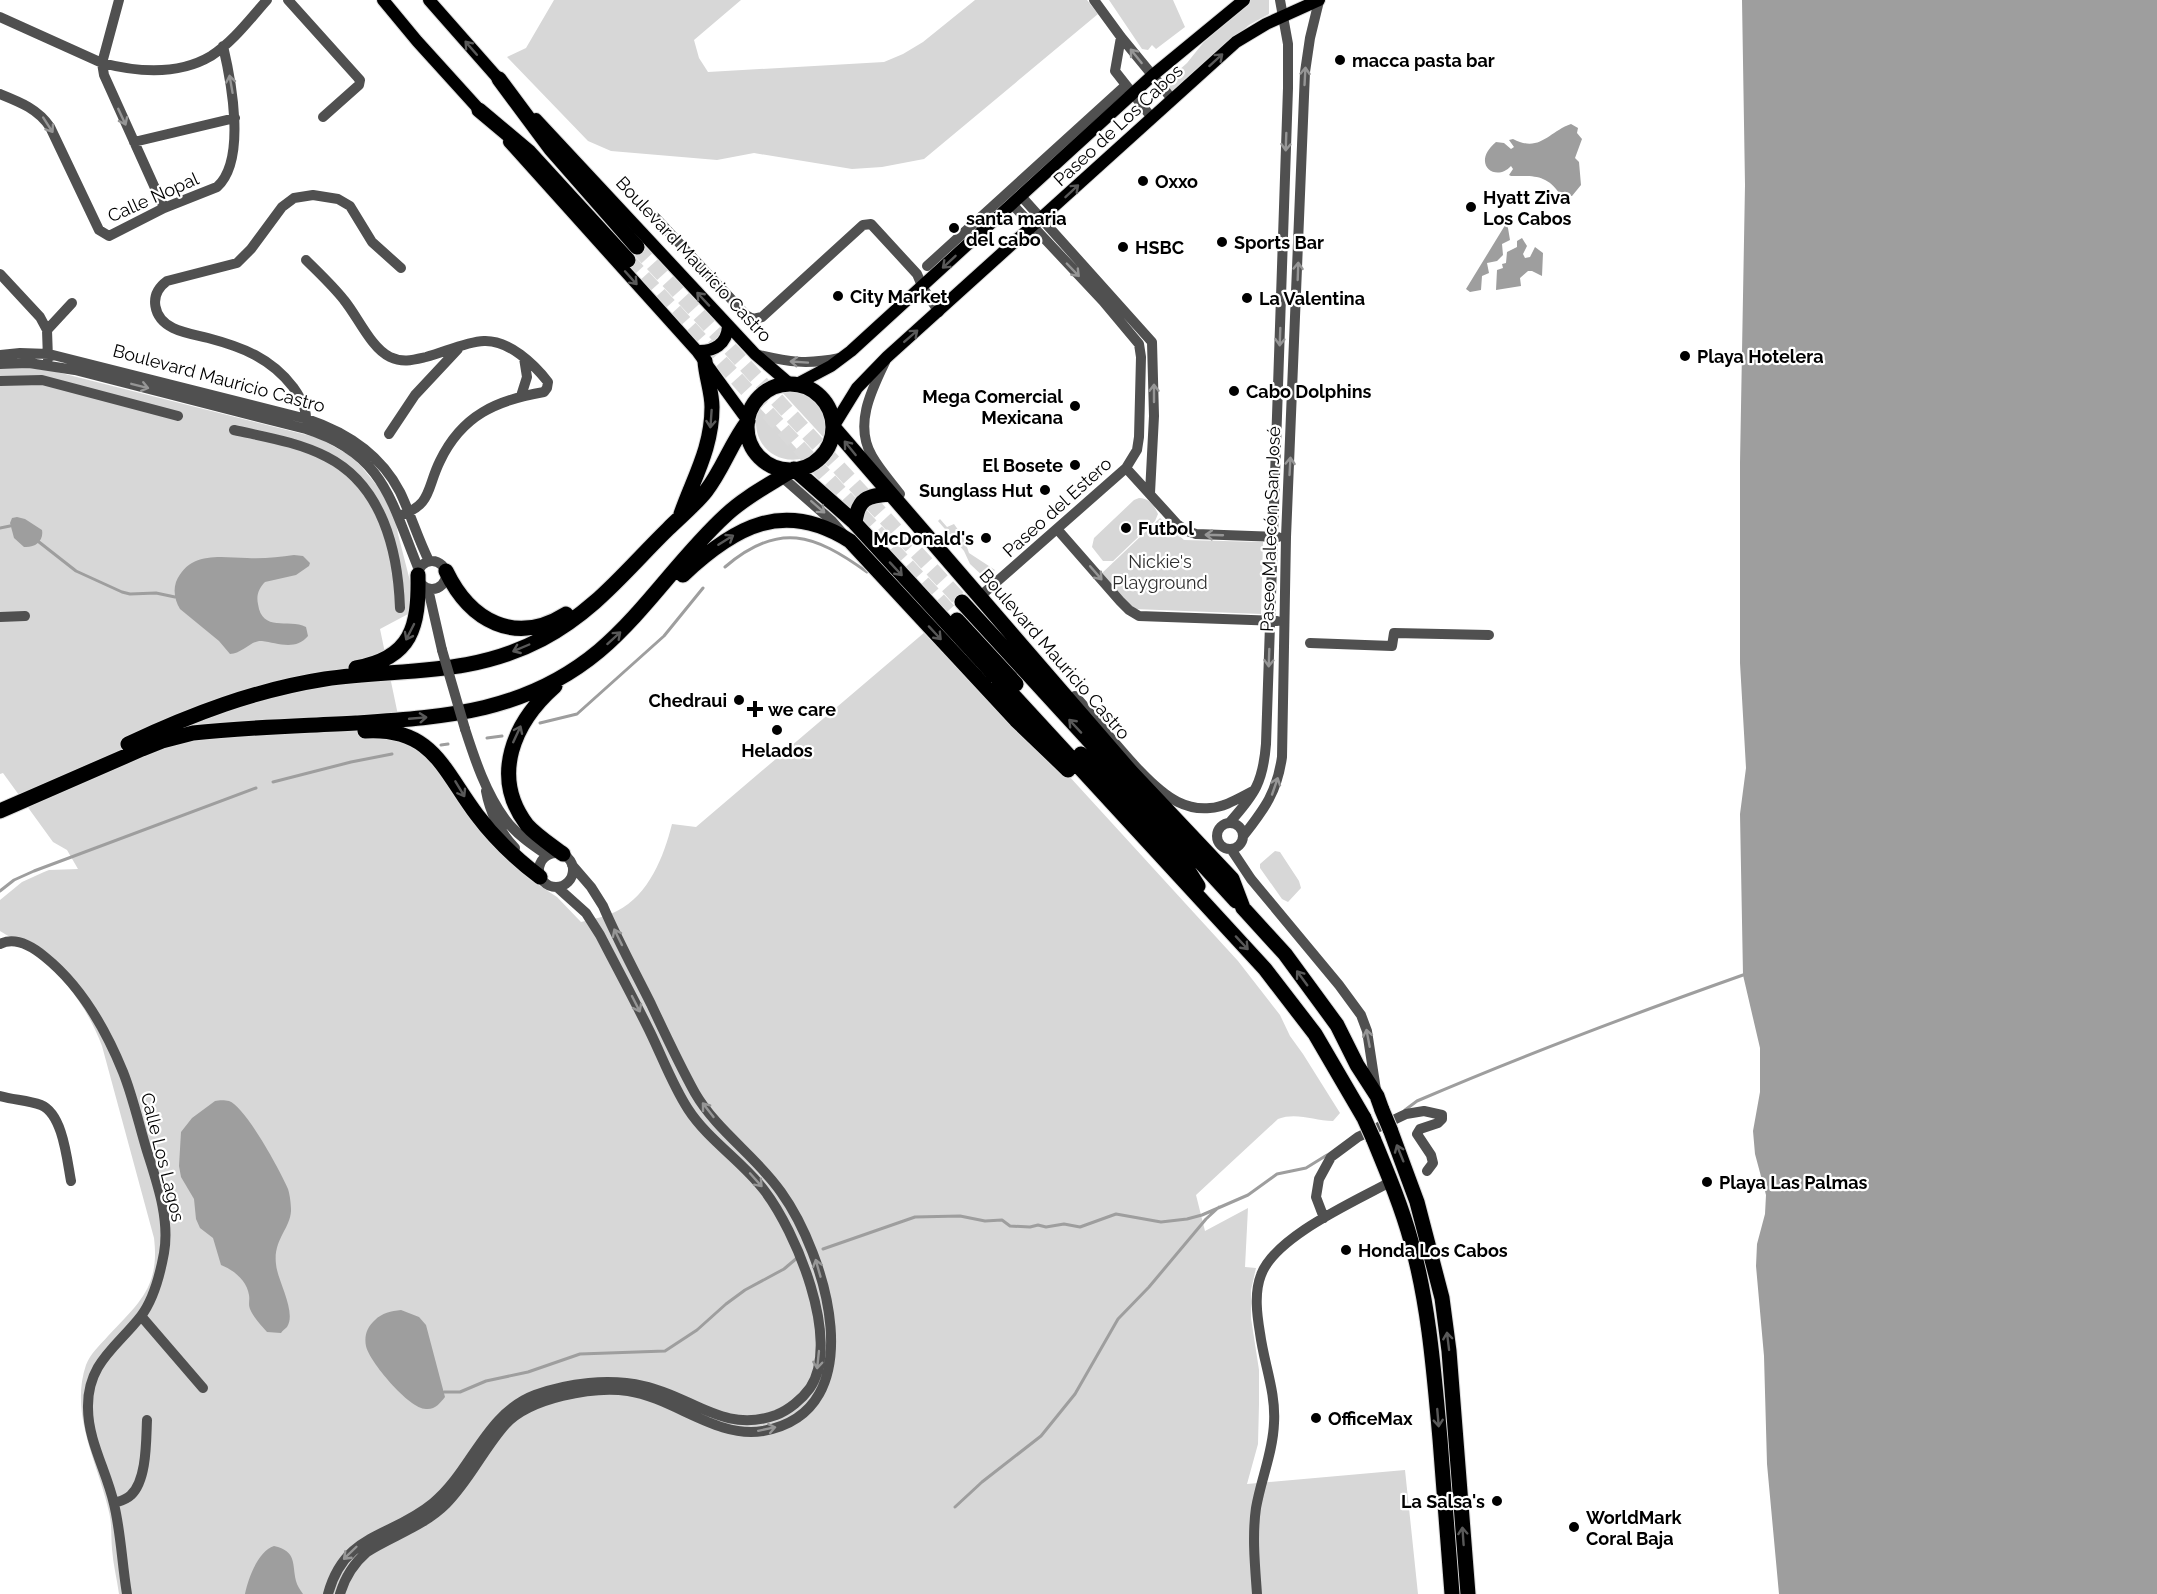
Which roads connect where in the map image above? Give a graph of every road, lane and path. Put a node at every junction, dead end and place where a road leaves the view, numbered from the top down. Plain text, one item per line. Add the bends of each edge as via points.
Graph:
1 (119, 0) edge
2 (267, 0) edge
3 (288, 0) edge
4 (383, 0) edge
5 (429, 0) edge
6 (1094, 0) edge
7 (1244, 0) edge
8 (1280, 0) edge
9 (1319, 1) edge
10 (1283, 16) junction
11 (1, 20) edge
12 (1120, 37) junction
13 (223, 46) junction
14 (102, 63) junction
15 (1153, 75) junction
16 (499, 79) junction
17 (1129, 90) junction
18 (0, 93) edge
19 (1172, 99) junction
20 (479, 110) junction
21 (323, 117) dead end
22 (235, 118) junction
23 (1152, 118) junction
24 (134, 142) junction
25 (1016, 200) junction
26 (164, 208) junction
27 (656, 217) dead end
28 (1037, 223) junction
29 (637, 247) tunnel mouth
30 (306, 260) dead end
31 (628, 260) tunnel mouth
32 (927, 266) dead end
33 (400, 268) dead end
34 (0, 274) edge
35 (922, 288) junction
36 (1107, 298) junction
37 (72, 303) dead end
38 (939, 312) junction
39 (728, 326) junction
40 (47, 330) junction
41 (460, 347) junction
42 (755, 354) junction
43 (0, 355) edge
44 (701, 356) junction
45 (887, 357) junction
46 (524, 358) junction
47 (843, 358) junction
48 (48, 360) junction
49 (0, 364) edge
50 (1278, 372) junction
51 (1294, 373) junction
52 (42, 380) junction
53 (0, 381) edge
54 (794, 384) junction
55 (521, 396) junction
56 (178, 416) dead end
57 (1140, 420) junction
58 (1153, 420) junction
59 (748, 421) junction
60 (307, 424) junction
61 (833, 427) junction
62 (234, 430) dead end
63 (389, 434) dead end
64 (1126, 468) junction
65 (788, 473) junction
66 (387, 481) junction
67 (368, 490) junction
68 (1150, 493) junction
69 (891, 494) junction
70 (403, 515) junction
71 (678, 520) junction
72 (855, 523) junction
73 (1058, 529) junction
74 (1273, 537) junction
75 (1286, 537) junction
76 (850, 542) junction
77 (429, 561) junction
78 (445, 576) junction
79 (624, 576) junction
80 (421, 578) junction
81 (985, 592) junction
82 (648, 602) junction
83 (962, 602) tunnel mouth
84 (400, 608) dead end
85 (949, 611) tunnel mouth
86 (434, 614) junction
87 (25, 616) dead end
88 (0, 617) edge
89 (1270, 621) junction
90 (1285, 621) junction
91 (1489, 635) dead end
92 (1310, 643) dead end
93 (580, 665) junction
94 (1095, 718) junction
95 (109, 758) junction
96 (1131, 772) junction
97 (484, 782) junction
98 (1256, 789) junction
99 (1105, 795) junction
100 (0, 804) edge
101 (0, 811) edge
102 (1230, 822) junction
103 (1244, 835) junction
104 (1231, 849) junction
105 (547, 855) junction
106 (568, 859) junction
107 (540, 872) junction
108 (557, 887) junction
109 (1243, 908) junction
110 (1219, 919) junction
111 (0, 944) edge
112 (631, 963) junction
113 (618, 970) junction
114 (0, 1096) edge
115 (1379, 1103) junction
116 (1427, 1171) dead end
117 (71, 1181) dead end
118 (1392, 1181) junction
119 (1324, 1218) junction
120 (141, 1316) junction
121 (202, 1388) dead end
122 (814, 1391) junction
123 (147, 1420) dead end
124 (114, 1503) junction
125 (335, 1590) edge
126 (127, 1594) edge
127 (1257, 1594) edge
128 (1452, 1594) edge
129 (1468, 1594) edge

1 - 14 street
2 - 13 street
3 - 21 street via 360,80
4 - 20 main road
16 -> 5 main road, Boulevard Mauricio Castro
6 - 12 street
7 - 15 main road, Paseo de Los Cabos
8 - 10 street, Paseo Malecón San José
9 - 10 main road, Paseo de Los Cabos
51 -> 9 street, Paseo Malecón San José via 1305,72
19 -> 10 main road, Paseo de Los Cabos via 1236,42
10 -> 50 street, Paseo Malecón San José via 1288,78
11 - 14 street
15 -> 12 street
12 - 17 street via 1115,71
13 - 14 street via 195,63 166,70
22 -> 13 street, Calle Nopal
14 -> 24 street via 108,86
15 - 17 main road, Paseo de Los Cabos
15 - 19 street
16 - 29 highway, Boulevard Mauricio Castro via 551,149
39 -> 16 main road, Boulevard Mauricio Castro
17 - 23 street
17 - 25 main road, Paseo de Los Cabos
17 - 32 street
18 -> 26 street, Calle Nopal via 44,118 103,234 109,236
19 - 23 main road, Paseo de Los Cabos
20 - 31 highway via 530,152
20 -> 44 main road
22 - 24 street
22 - 26 street, Calle Nopal via 229,165 222,182
28 -> 23 main road, Paseo de Los Cabos
24 - 26 street
25 - 28 street, Paseo del Estero
25 -> 35 main road, Paseo de Los Cabos
27 - 35 street via 753,319 762,317 871,224 917,274
28 - 36 street, Paseo del Estero
28 - 38 main road, Paseo de Los Cabos
30 - 41 street via 387,355 414,360
33 - 60 street via 372,242 350,206 338,199 314,195 294,198 282,207 237,263 167,280 156,294 155,311 163,322 177,330 242,348 265,360 298,395 307,412
34 - 40 street
35 - 38 street
35 - 47 main road, Paseo de Los Cabos
36 - 57 street, Paseo del Estero via 1139,344
58 -> 36 street, Paseo del Estero via 1152,342
37 - 40 street
45 -> 38 main road, Paseo de Los Cabos
39 - 42 main road, Boulevard Mauricio Castro
39 - 44 main road via 716,349
40 - 48 street
41 - 46 street via 493,342
41 - 63 street via 415,395
47 -> 42 street via 796,363
42 - 54 main road, Boulevard Mauricio Castro
43 - 48 street, Boulevard Mauricio Castro via 20,353
44 - 59 main road
44 -> 71 highway via 712,407 708,445
45 - 61 main road, Paseo de Los Cabos via 857,388
45 - 81 street via 865,417 864,435 872,457 910,508
46 - 55 street via 527,377
46 - 55 street via 548,384 543,392
47 - 54 main road, Paseo de Los Cabos
48 - 49 street, Boulevard Mauricio Castro
48 - 52 street
48 - 60 street, Boulevard Mauricio Castro
50 - 51 street
50 - 74 street, Paseo Malecón San José
75 -> 51 street, Paseo Malecón San José
52 - 53 street
52 - 56 street
54 - 59 highway via 762,394
54 - 61 highway via 823,399
55 - 70 street via 490,407 460,431 441,460 424,502
57 - 58 street
57 - 64 street, Paseo del Estero via 1137,450
58 - 68 street, Paseo del Estero
59 - 65 highway via 748,437 760,457
59 - 71 highway via 715,478
60 - 66 street, Boulevard Mauricio Castro via 347,448
61 - 65 highway via 822,454
69 -> 61 highway, Boulevard Mauricio Castro
62 - 67 street via 327,457
64 - 68 street
64 - 73 street, Paseo del Estero
65 - 72 highway
65 -> 76 street
65 - 82 highway via 726,514
66 - 67 street
66 - 70 street, Boulevard Mauricio Castro
67 - 84 street via 391,545
74 -> 68 street via 1192,533 1177,524
69 - 72 highway via 864,500 858,507
69 - 96 highway, Boulevard Mauricio Castro
70 - 77 street, Boulevard Mauricio Castro
70 - 80 street, Boulevard Mauricio Castro
71 - 79 highway
72 -> 99 highway
73 - 81 street, Paseo del Estero
73 -> 89 street via 1120,601 1139,616
74 - 75 street
74 - 89 street, Paseo Malecón San José
75 - 90 street, Paseo Malecón San José
82 -> 76 highway via 701,557 752,526 786,520 807,522
76 -> 99 highway via 1016,720 1071,772
77 - 78 street via 440,563
77 - 80 street via 421,566
78 - 79 highway via 478,614 501,625 524,629 557,620
78 - 80 street via 437,588
78 - 86 street
79 -> 95 highway via 564,627 505,655 463,666 328,679 273,689 193,714
80 - 86 street, Boulevard Mauricio Castro
80 -> 95 highway via 415,623 402,646 386,660 271,682 216,698 168,718
81 - 94 street
93 -> 82 highway via 618,634
109 -> 83 highway, Boulevard Mauricio Castro
85 - 110 highway via 1186,867
86 - 97 street, Boulevard Mauricio Castro, bridge via 465,729
87 - 88 street
89 - 90 street
89 -> 98 street, Paseo Malecón San José via 1266,744
103 -> 90 street, Paseo Malecón San José via 1271,798 1279,774
91 - 92 street via 1394,633 1392,646
95 -> 93 highway via 193,733 388,721 476,711 525,695
106 -> 93 highway via 526,822 511,788 508,770 514,739 525,719 541,699
94 - 96 highway
94 - 98 street via 1150,780 1179,802 1200,808 1223,805
95 - 100 highway
95 - 101 highway
95 -> 107 highway via 206,740 369,730 396,733 420,743 440,761 494,837
96 - 109 highway, Boulevard Mauricio Castro via 1232,879
97 - 105 street via 505,819
97 - 107 street via 489,807 502,831
98 - 102 street, Paseo Malecón San José
99 - 110 highway
102 - 103 street via 1239,825
102 - 104 street via 1220,826 1217,836 1221,846
103 - 104 street via 1240,845
115 -> 104 street via 1367,1031 1360,1015
105 - 106 street via 558,853
105 - 107 street
106 - 108 street via 573,875
112 -> 106 street via 603,906
107 - 108 street via 547,884
108 - 113 street via 586,912
115 -> 109 highway, Boulevard Mauricio Castro via 1337,1025 1285,954
110 -> 118 highway, bridge via 1301,1014 1364,1118
111 - 120 street, Calle Los Lagos via 6,941 28,945 56,966 90,1007 124,1073 165,1224 161,1268
112 - 113 street
122 -> 112 street via 826,1382 830,1327 819,1270 805,1232 781,1191 717,1123 696,1094
113 -> 122 street via 690,1112 764,1189 794,1239 817,1311 818,1367
114 - 117 street via 44,1106 51,1113 66,1150
129 -> 115 highway, Boulevard Mauricio Castro, bridge via 1442,1298 1417,1202
116 - 119 street via 1433,1163 1431,1155 1417,1134 1420,1129 1438,1123 1442,1115 1424,1111 1406,1114 1358,1137 1331,1157 1319,1179 1316,1197
118 - 119 street
118 -> 128 highway via 1416,1262 1430,1338
119 - 127 street via 1279,1248 1261,1274 1258,1288 1257,1314 1275,1405 1271,1446 1256,1510
120 - 121 street
120 - 124 street, Calle Los Lagos via 100,1363 90,1387 87,1408 93,1440
122 - 125 street via 800,1415 781,1426 746,1433 738,1426 727,1429 656,1397 626,1391 572,1390 531,1407 506,1424 445,1505 366,1552
123 - 124 street via 138,1487 129,1497
124 - 126 street, Calle Los Lagos

